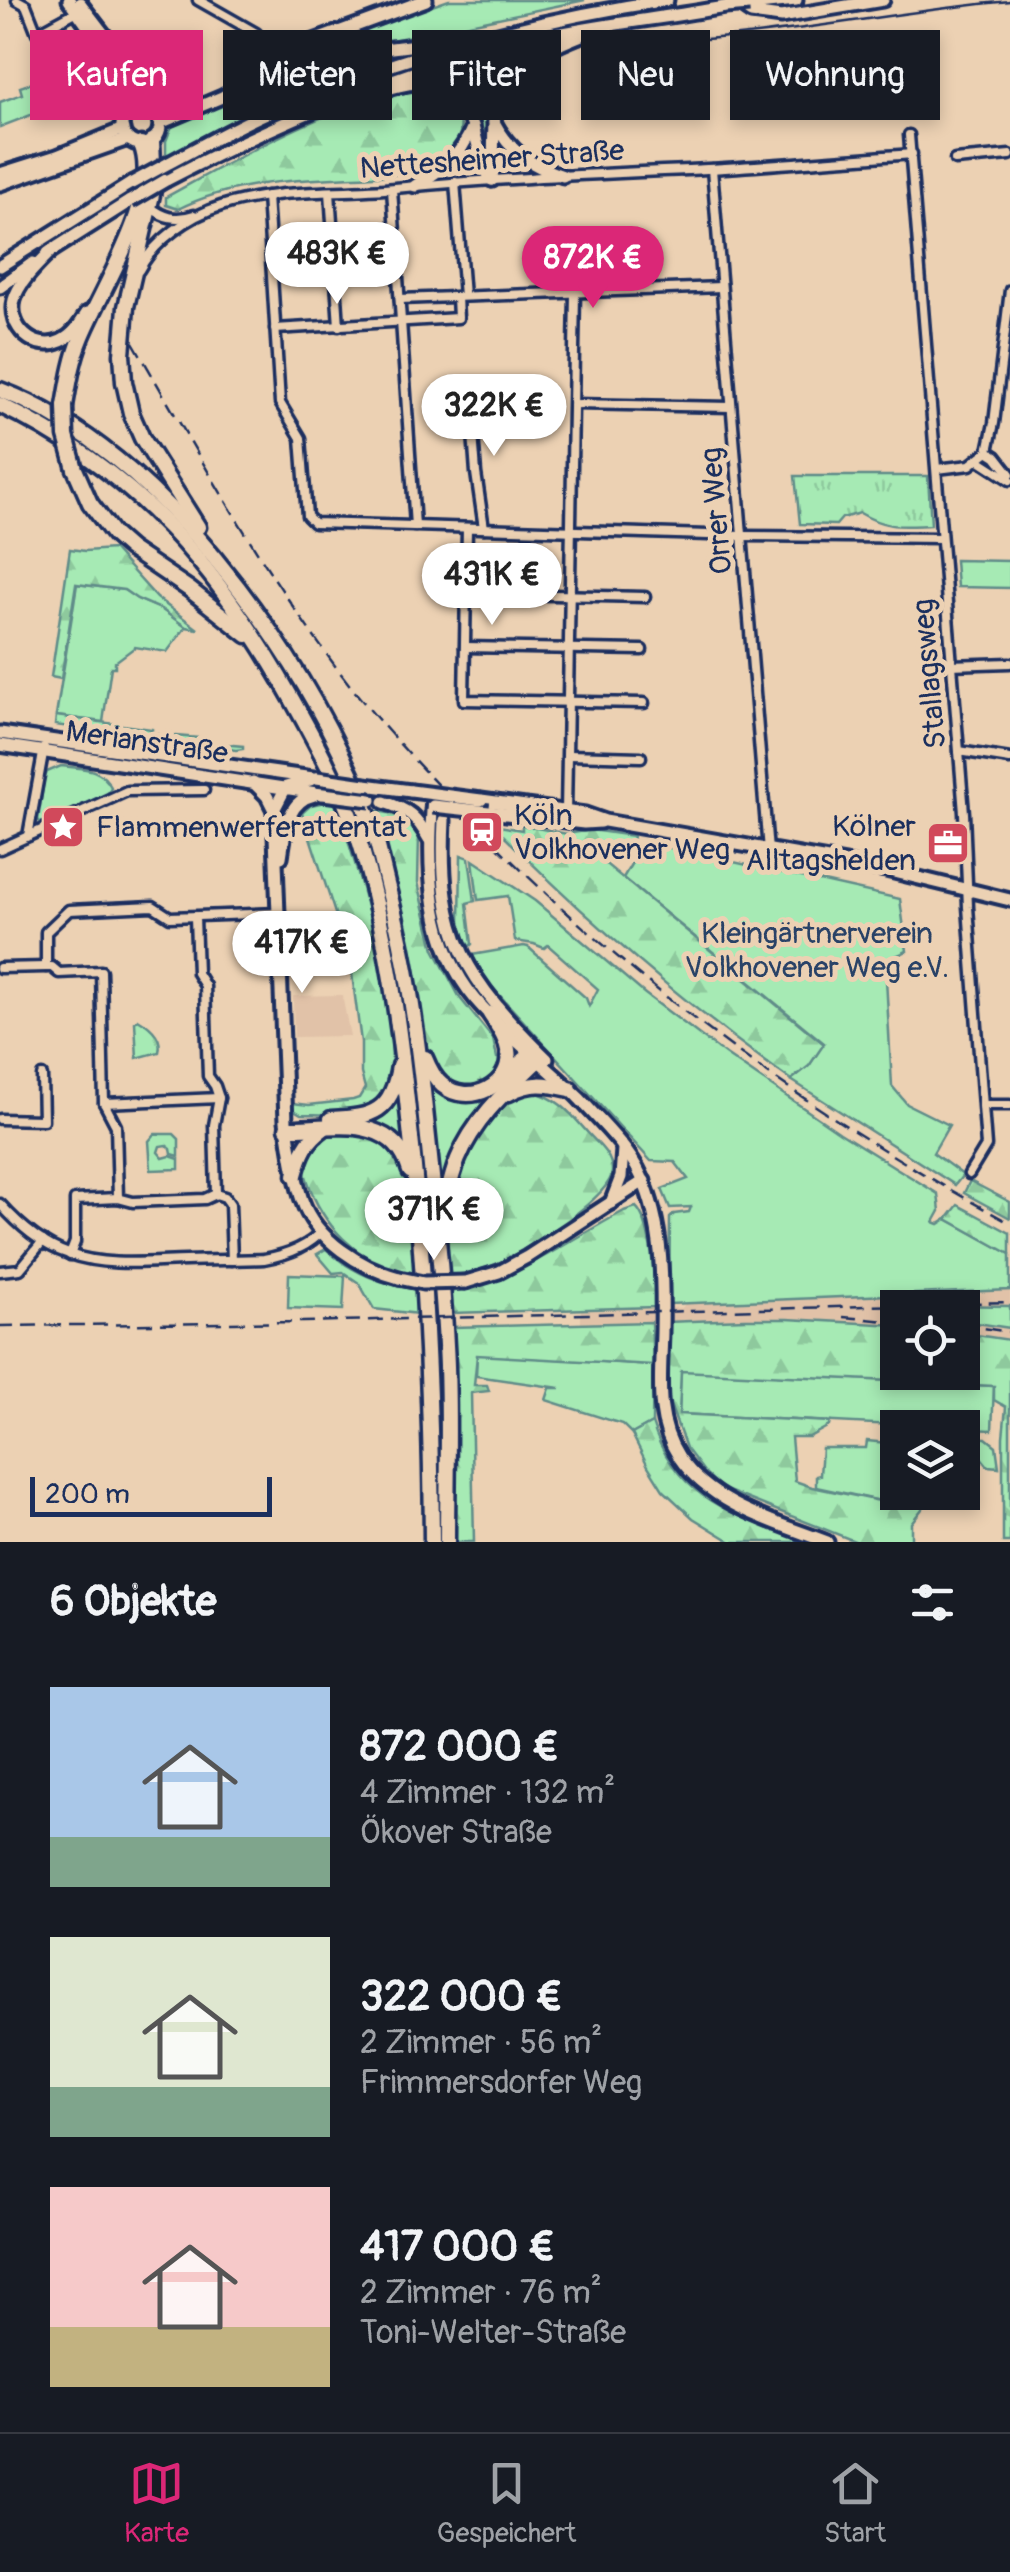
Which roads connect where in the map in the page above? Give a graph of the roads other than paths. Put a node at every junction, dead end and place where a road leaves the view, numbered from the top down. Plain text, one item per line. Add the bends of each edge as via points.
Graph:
1 (17, 0) edge
2 (69, 0) edge
3 (198, 0) edge
4 (220, 0) edge
5 (426, 0) edge
6 (667, 0) edge
7 (796, 0) edge
8 (883, 0) edge
9 (729, 4) edge
10 (79, 7) edge
11 (212, 10) junction
12 (613, 23) junction
13 (99, 30) edge
14 (250, 30) edge
15 (338, 30) edge
16 (513, 30) edge
17 (412, 59) edge
18 (392, 81) edge
19 (392, 87) edge
20 (124, 120) edge
21 (158, 120) edge
22 (290, 120) edge
23 (494, 121) junction
24 (472, 126) junction
25 (910, 135) dead end
26 (136, 138) junction
27 (912, 154) junction
28 (1010, 155) edge
29 (955, 160) dead end
30 (712, 169) junction
31 (0, 174) edge
32 (563, 176) junction
33 (492, 180) junction
34 (455, 182) junction
35 (0, 184) edge
36 (416, 186) junction
37 (392, 189) junction
38 (330, 192) junction
39 (267, 196) junction
40 (150, 207) junction
41 (202, 212) junction
42 (48, 244) junction
43 (0, 266) edge
44 (113, 271) junction
45 (0, 287) edge
46 (721, 287) junction
47 (1010, 290) edge
48 (575, 293) junction
49 (461, 297) junction
50 (400, 299) junction
51 (126, 307) junction
52 (401, 322) junction
53 (338, 326) junction
54 (275, 330) junction
55 (1006, 353) edge
56 (0, 390) edge
57 (470, 393) dead end
58 (574, 404) junction
59 (0, 406) edge
60 (731, 407) junction
61 (988, 451) junction
62 (979, 460) junction
63 (937, 469) junction
64 (1010, 477) edge
65 (415, 526) junction
66 (468, 528) junction
67 (484, 528) junction
68 (572, 530) junction
69 (741, 536) junction
70 (941, 538) junction
71 (228, 574) junction
72 (466, 594) junction
73 (570, 596) junction
74 (645, 597) dead end
75 (466, 647) junction
76 (570, 648) junction
77 (642, 650) dead end
78 (1010, 663) edge
79 (274, 665) junction
80 (950, 666) junction
81 (569, 702) junction
82 (644, 703) dead end
83 (0, 732) edge
84 (46, 738) junction
85 (0, 745) edge
86 (958, 750) junction
87 (43, 752) junction
88 (568, 755) junction
89 (640, 756) dead end
90 (1010, 760) edge
91 (276, 772) junction
92 (317, 778) junction
93 (253, 782) junction
94 (286, 787) junction
95 (204, 790) dead end
96 (323, 794) junction
97 (377, 801) junction
98 (435, 804) junction
99 (274, 810) junction
100 (568, 817) junction
101 (287, 823) junction
102 (28, 836) junction
103 (430, 841) junction
104 (0, 850) edge
105 (768, 850) junction
106 (278, 872) junction
107 (967, 890) junction
108 (1010, 900) edge
109 (280, 913) junction
110 (196, 917) junction
111 (46, 966) junction
112 (0, 968) edge
113 (490, 1014) junction
114 (400, 1035) junction
115 (419, 1042) junction
116 (536, 1054) junction
117 (42, 1076) dead end
118 (500, 1081) junction
119 (570, 1089) junction
120 (219, 1098) junction
121 (500, 1098) junction
122 (104, 1103) junction
123 (984, 1105) junction
124 (1010, 1105) edge
125 (0, 1119) edge
126 (287, 1125) junction
127 (324, 1128) junction
128 (623, 1149) junction
129 (969, 1174) dead end
130 (296, 1175) junction
131 (644, 1182) junction
132 (216, 1194) junction
133 (118, 1198) junction
134 (611, 1203) junction
135 (0, 1204) edge
136 (420, 1214) junction
137 (322, 1232) junction
138 (437, 1236) junction
139 (43, 1241) junction
140 (70, 1255) junction
141 (232, 1260) junction
142 (0, 1271) edge
143 (432, 1542) edge
144 (447, 1542) edge
145 (827, 1542) edge

1 - 10 street via 26,5 37,33
2 - 10 street
3 - 11 street
4 - 11 street
5 - 15 street
6 - 16 street
7 - 9 street, bridge
8 - 9 street via 781,17
9 - 12 street
10 - 13 street
11 - 14 street
12 - 18 street via 528,40
12 - 23 street via 528,60 504,84
17 - 42 street, bridge via 276,109 168,163
19 - 24 street via 440,84 455,90
20 - 26 street
21 - 26 street via 158,135
22 - 42 street, bridge
23 - 32 street via 519,156
23 - 33 street
24 - 33 street
24 - 36 street via 456,156
25 - 27 street, Stallagsweg
26 - 31 street
26 - 35 street
26 - 40 highway via 154,186
26 - 44 highway via 145,164 142,198
27 - 30 street, Nettesheimer Straße
27 - 63 street, Stallagsweg
28 - 29 street
30 - 32 street, Nettesheimer Straße
30 - 46 street, Orrer Weg
32 - 33 street, Nettesheimer Straße
33 - 34 street, Nettesheimer Straße
34 - 36 street, Nettesheimer Straße
34 - 49 street
36 - 37 street, Nettesheimer Straße
37 - 38 street, Nettesheimer Straße
37 - 50 street
38 - 39 street, Nettesheimer Straße
38 - 53 street
39 - 41 street, Nettesheimer Straße
39 - 54 street
40 - 41 street via 168,218
40 - 51 highway
41 - 51 street, Nettesheimer Straße via 155,248
42 - 43 street
42 - 44 street via 19,288 12,315 19,330 42,344 74,332
42 - 45 street
44 - 79 highway, bridge via 70,372 66,436 75,469 114,535 227,617
46 - 48 street
46 - 60 street, Orrer Weg
47 - 55 street
48 - 49 street
48 - 58 street
49 - 50 street
49 - 52 street via 458,318
50 - 52 street
51 - 71 highway via 122,354 131,413
52 - 53 street
52 - 65 street
53 - 54 street
54 - 65 street via 280,403 301,438 308,516 314,523
55 - 61 street
56 - 71 highway via 121,462
57 - 67 street
58 - 60 street
58 - 68 street
59 - 79 highway via 76,446 152,509 210,574
60 - 69 street, Orrer Weg
61 - 62 street
61 - 64 street
62 - 63 street
62 - 64 street
63 - 70 street, Stallagsweg
65 - 66 street
66 - 67 street
66 - 72 street
67 - 68 street
68 - 69 street
68 - 73 street
69 - 70 street
69 - 105 street, Orrer Weg
70 - 80 street, Stallagsweg
71 - 115 highway via 302,683 356,784 392,902
72 - 73 street
72 - 75 street
73 - 74 street
73 - 76 street
75 - 76 street
75 - 81 street via 464,700
76 - 77 street
76 - 81 street
78 - 80 street
79 - 114 highway via 356,832 385,942
80 - 86 street, Stallagsweg
81 - 82 street
81 - 88 street
83 - 84 street, Merianstraße
84 - 87 street
84 - 91 street, Merianstraße
85 - 87 street, Merianstraße
86 - 90 street
86 - 107 street, Stallagsweg
87 - 93 street, Merianstraße
87 - 102 street
88 - 89 street
88 - 100 street
91 - 92 street, Merianstraße
91 - 94 street
92 - 94 street
92 - 98 street, Merianstraße, bridge via 411,791
93 - 94 street, Merianstraße
93 - 99 street
94 - 96 street, Merianstraße
94 - 99 street
94 - 101 street
95 - 102 street via 126,791
96 - 97 street, Merianstraße, bridge
96 - 101 street via 304,797
97 - 98 street, Merianstraße
97 - 103 street via 407,810
98 - 100 street, bridge
98 - 100 street, bridge via 481,800
98 - 103 street
98 - 116 street via 444,828 446,900 457,944 484,992
99 - 106 street
100 - 105 street
101 - 106 street
102 - 104 street
103 - 113 street via 446,949 458,976
105 - 107 street
106 - 109 street
107 - 108 street
107 - 123 street, Stallagsweg
109 - 110 street
109 - 126 street
110 - 111 street via 170,918 153,906 68,910 46,932
110 - 120 street via 208,1074
111 - 112 street
111 - 122 street via 59,972 101,970
113 - 116 street
113 - 118 highway via 508,1044
114 - 126 highway via 394,1088 372,1114
114 - 136 highway
115 - 118 highway via 435,1078 450,1090 478,1094
115 - 138 highway
116 - 118 highway
116 - 119 street
116 - 121 highway
117 - 125 street via 43,1120
119 - 121 highway via 530,1084
119 - 128 street
120 - 122 street
120 - 132 street
121 - 138 highway via 458,1159
122 - 133 street via 116,1126
123 - 124 street
123 - 129 street, Stallagsweg via 986,1146
126 - 127 highway
126 - 130 street
127 - 130 highway via 308,1140
127 - 136 highway via 375,1130 395,1143 407,1162
128 - 131 street
128 - 134 street
130 - 137 street
131 - 134 street
131 - 145 street via 661,1261 660,1398 675,1451 706,1488 727,1501
132 - 133 street via 148,1202
132 - 141 street via 230,1204
133 - 140 street via 75,1200
134 - 137 street, bridge via 527,1257 466,1282 399,1278 362,1264
135 - 139 street
136 - 143 highway
137 - 141 street via 281,1256
138 - 144 highway via 446,1346
139 - 140 street
139 - 142 street via 20,1269
140 - 141 street via 120,1262

